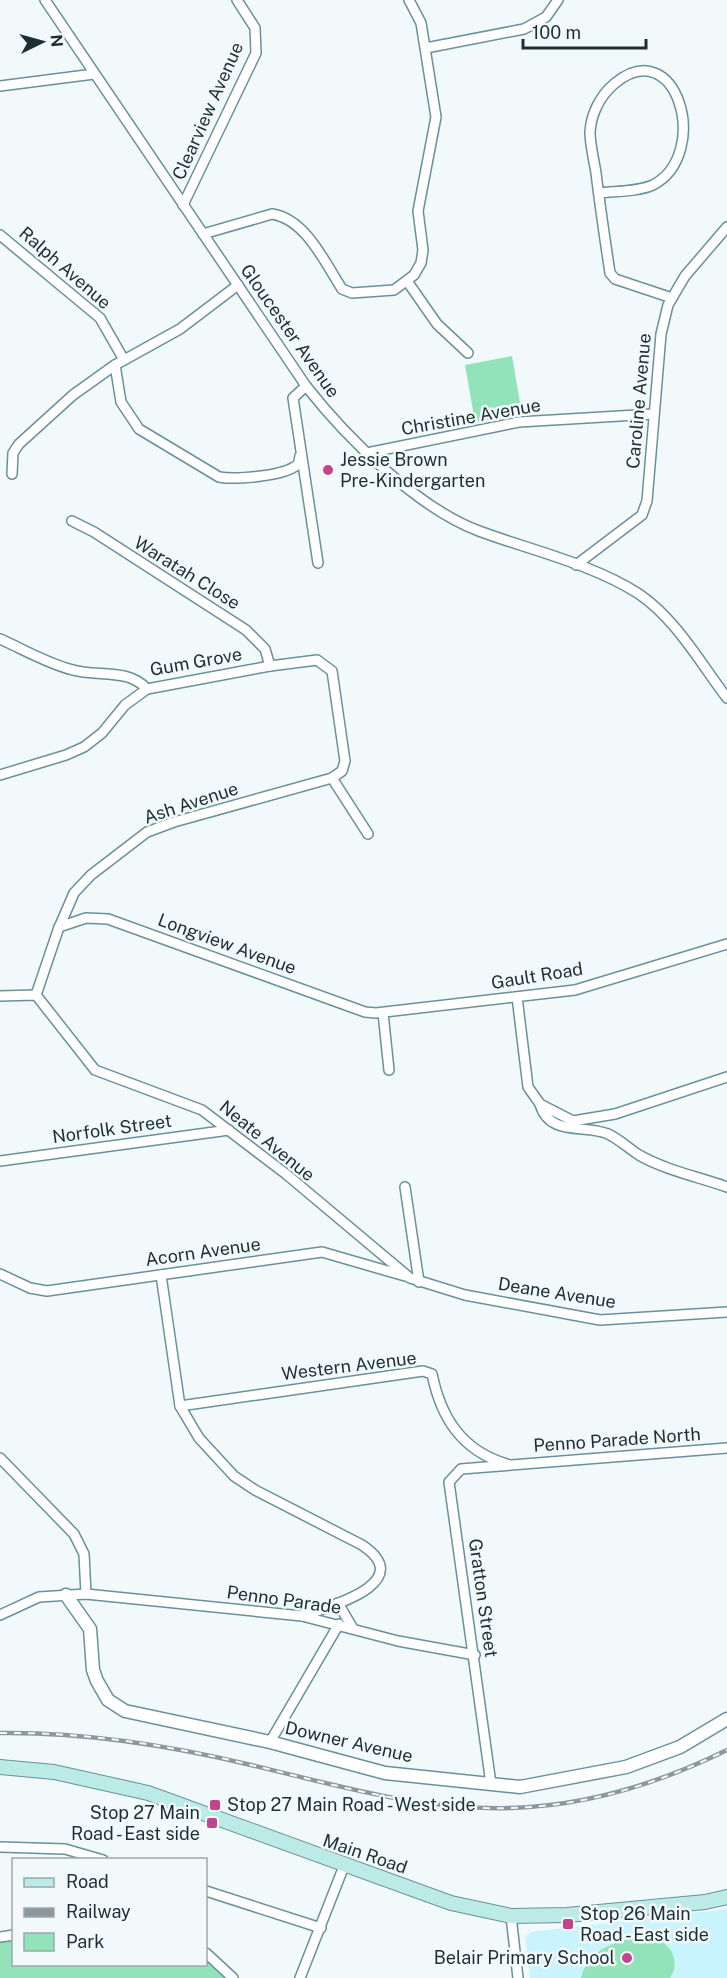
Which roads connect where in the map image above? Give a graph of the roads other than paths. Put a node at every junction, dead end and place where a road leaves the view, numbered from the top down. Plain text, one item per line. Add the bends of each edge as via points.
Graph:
1 (45, 0) edge
2 (237, 0) edge
3 (409, 0) edge
4 (558, 0) edge
5 (426, 48) junction
6 (94, 74) junction
7 (0, 86) edge
8 (598, 193) junction
9 (183, 205) junction
10 (727, 227) edge
11 (203, 234) junction
12 (0, 235) edge
13 (406, 281) junction
14 (238, 285) junction
15 (672, 297) junction
16 (468, 353) dead end
17 (119, 362) junction
18 (306, 386) junction
19 (653, 414) junction
20 (367, 453) junction
21 (300, 456) junction
22 (12, 474) dead end
23 (72, 521) dead end
24 (318, 563) dead end
25 (576, 565) junction
26 (0, 639) edge
27 (270, 666) junction
28 (147, 689) junction
29 (727, 698) edge
30 (0, 775) edge
31 (333, 778) junction
32 (368, 834) dead end
33 (59, 927) junction
34 (727, 944) edge
35 (36, 995) junction
36 (0, 996) edge
37 (517, 997) junction
38 (383, 1012) junction
39 (389, 1071) dead end
40 (727, 1077) edge
41 (540, 1104) junction
42 (229, 1130) junction
43 (0, 1161) edge
44 (405, 1187) dead end
45 (727, 1187) edge
46 (0, 1274) edge
47 (161, 1275) junction
48 (417, 1281) junction
49 (727, 1312) edge
50 (180, 1406) junction
51 (727, 1448) edge
52 (0, 1458) edge
53 (510, 1465) junction
54 (86, 1594) junction
55 (66, 1595) junction
56 (338, 1603) junction
57 (0, 1615) edge
58 (302, 1616) junction
59 (339, 1624) junction
60 (351, 1627) junction
61 (475, 1655) junction
62 (727, 1719) edge
63 (270, 1742) junction
64 (0, 1767) edge
65 (491, 1784) junction
66 (0, 1847) edge
67 (96, 1858) edge
68 (344, 1866) junction
69 (207, 1891) edge
70 (727, 1897) edge
71 (511, 1916) junction
72 (321, 1929) junction
73 (207, 1954) edge
74 (233, 1978) edge
75 (300, 1978) edge
76 (518, 1978) edge

1 - 6 street, Gloucester Avenue
2 - 9 street, Clearview Avenue via 255,28 256,53
3 - 5 street via 421,23
4 - 5 street via 546,17 524,29
5 - 13 street via 436,122 418,211 421,263
6 - 7 street
6 - 9 street, Gloucester Avenue
8 - 8 street via 655,184 681,150 682,107 666,80 656,72 628,74 602,95 590,132
8 - 15 street via 610,273 615,279
9 - 11 street, Gloucester Avenue
10 - 15 street, Caroline Avenue
11 - 13 street via 272,214 282,215 300,228 342,289 352,293 379,292 394,290
11 - 14 street, Gloucester Avenue
12 - 17 street, Ralph Avenue via 100,318
13 - 16 street via 437,324
14 - 17 street via 180,329
14 - 18 street, Gloucester Avenue
15 - 19 street, Caroline Avenue via 661,334
17 - 21 street, Ralph Avenue via 121,402 139,429 219,477 232,479 291,469
17 - 22 street via 73,395 20,444 13,453
18 - 20 street, Gloucester Avenue
18 - 21 street via 293,398
19 - 20 street, Christine Avenue via 519,422
19 - 25 street, Caroline Avenue via 647,501 642,515
20 - 25 street, Gloucester Avenue via 440,511 477,530
21 - 24 street
23 - 27 street, Waratah Close via 94,531 246,630 265,649
25 - 29 street, Gloucester Avenue via 630,589 656,608
26 - 28 street, Gum Grove via 72,670 126,676 140,681
27 - 28 street, Gum Grove
27 - 31 street, Gum Grove via 317,660 332,671 345,761 342,771
28 - 30 street via 125,705 102,733 84,747
31 - 32 street
31 - 33 street, Ash Avenue via 147,832 74,893
33 - 35 street, Ash Avenue
33 - 38 street, Longview Avenue via 86,918 108,919 365,1012
34 - 37 street, Gault Road via 575,990
35 - 36 street
35 - 42 street, Neate Avenue via 95,1070 202,1110
37 - 38 street, Gault Road
37 - 41 street via 528,1087
38 - 39 street
40 - 41 street via 615,1114 573,1121
41 - 45 street via 542,1112 572,1131 606,1133 640,1155
42 - 43 street, Norfolk Street
42 - 48 street, Neate Avenue
44 - 48 street
46 - 47 street, Acorn Avenue via 47,1291
47 - 48 street, Acorn Avenue via 322,1252
47 - 50 street
48 - 49 street, Deane Avenue via 465,1295 600,1320
50 - 53 street, Western Avenue via 423,1371 432,1374 450,1425 468,1445
50 - 56 street via 199,1438 234,1476 372,1552 379,1563 378,1577 371,1587
51 - 53 street, Penno Parade North
52 - 54 street via 74,1534 84,1554
53 - 61 street, Gratton Street via 461,1469 449,1482
54 - 55 street, Penno Parade
54 - 58 street, Penno Parade
55 - 57 street, Penno Parade via 39,1597
55 - 63 street, Downer Avenue via 90,1629 93,1670 108,1700 125,1712
56 - 58 street
56 - 60 street
58 - 59 street, Penno Parade
59 - 60 street, Penno Parade
59 - 63 street
60 - 61 street, Penno Parade via 398,1641
61 - 65 street, Gratton Street
62 - 65 street, Downer Avenue via 680,1747 626,1767 520,1787
63 - 65 street, Downer Avenue via 385,1773
64 - 68 main road, Main Road via 54,1772 148,1793
66 - 67 street via 65,1849
68 - 71 main road, Main Road via 451,1903
68 - 72 street
69 - 72 street
70 - 71 main road, Main Road via 567,1915
71 - 76 street
72 - 75 street
73 - 74 street

